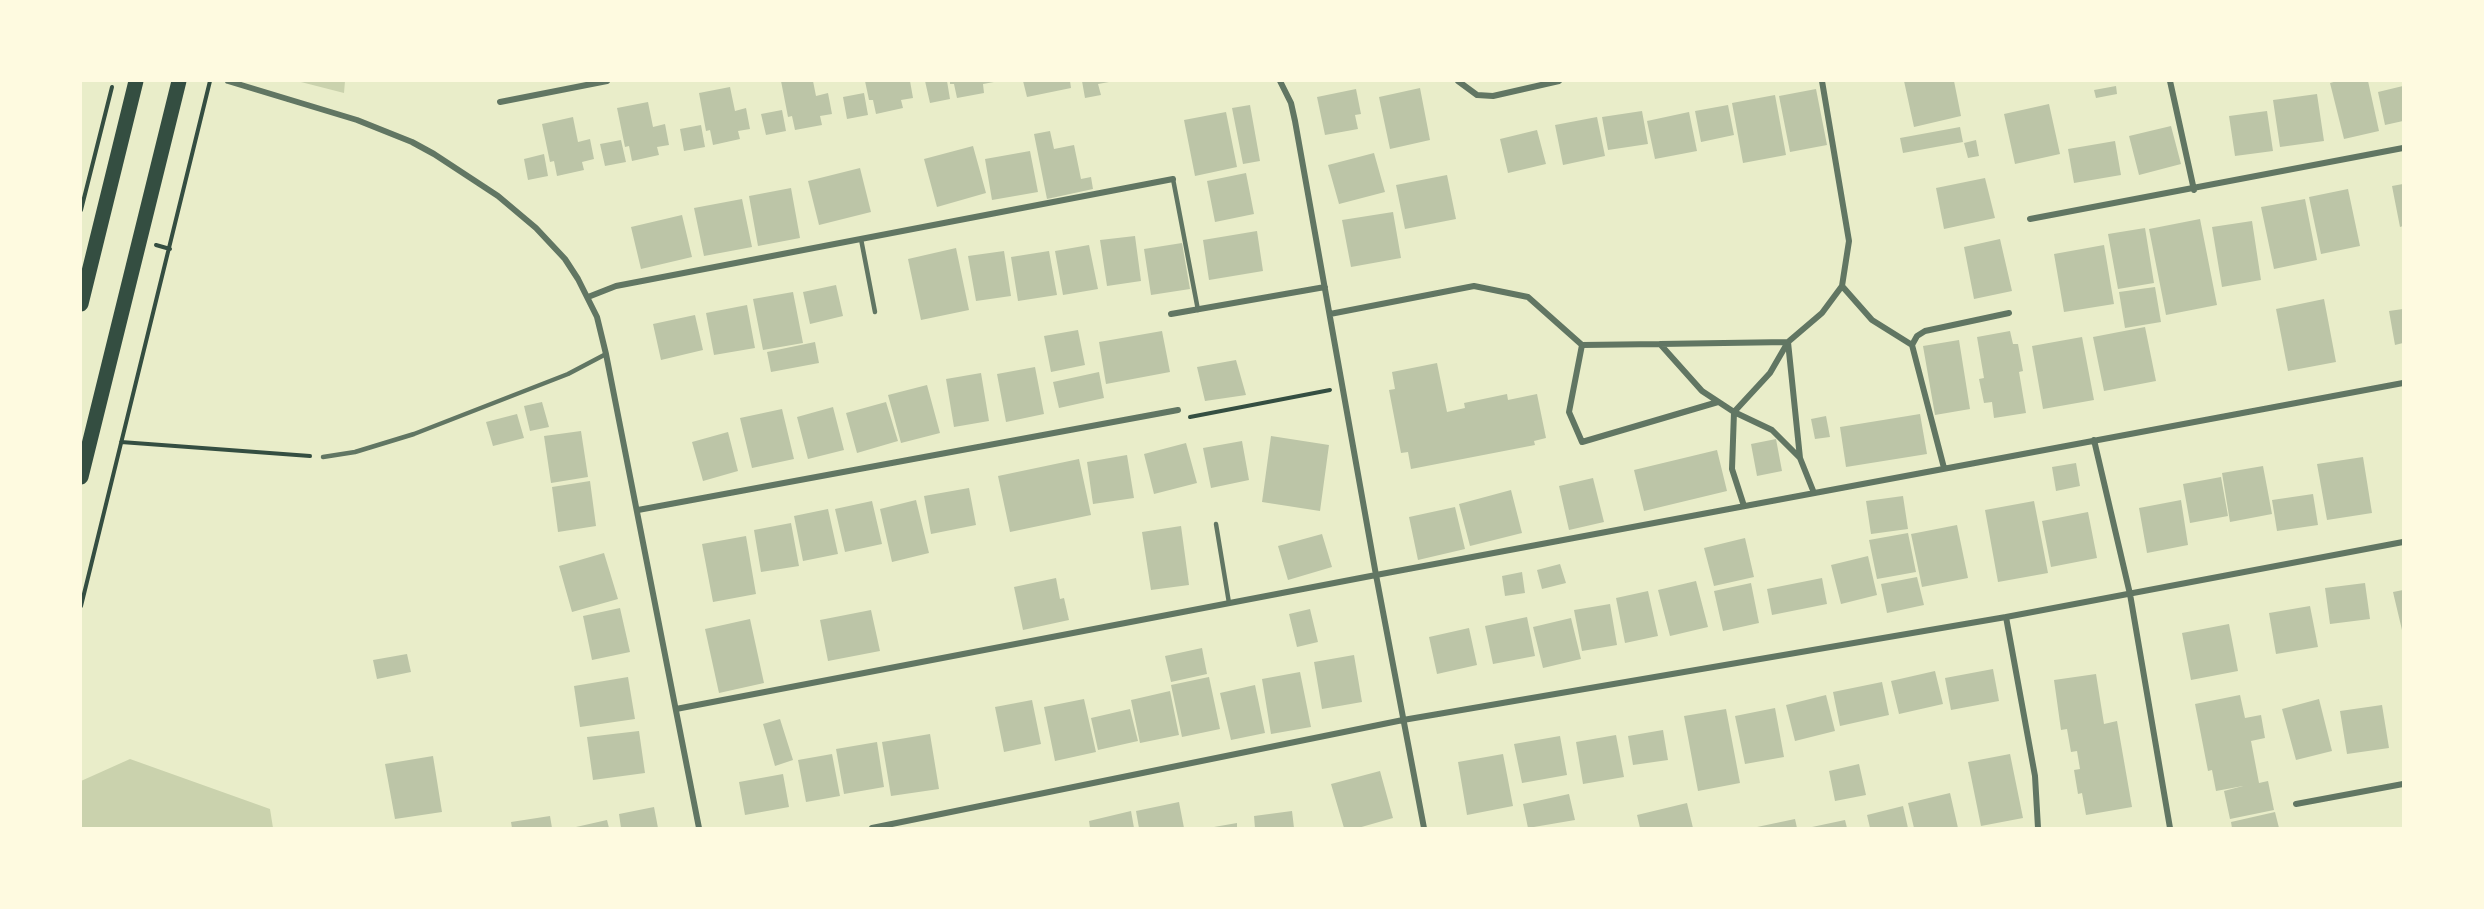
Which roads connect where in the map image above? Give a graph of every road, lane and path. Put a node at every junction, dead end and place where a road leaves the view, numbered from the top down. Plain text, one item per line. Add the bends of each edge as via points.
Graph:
1 (114, 81) edge
2 (136, 81) edge
3 (179, 81) edge
4 (210, 81) edge
5 (228, 81) edge
6 (607, 81) edge
7 (1280, 81) edge
8 (1458, 81) edge
9 (1559, 81) edge
10 (1822, 81) edge
11 (2170, 81) edge
12 (500, 102) dead end
13 (2403, 148) edge
14 (1173, 179) joint
15 (2194, 190) junction
16 (81, 210) edge
17 (2030, 219) dead end
18 (861, 239) junction
19 (152, 244) dead end
20 (170, 249) junction
21 (1842, 286) junction
22 (1324, 287) junction
23 (82, 294) edge
24 (588, 297) junction
25 (1198, 310) junction
26 (875, 312) dead end
27 (2009, 313) dead end
28 (1171, 314) dead end
29 (1330, 314) junction
30 (1788, 342) junction
31 (1660, 344) junction
32 (1582, 345) junction
33 (1912, 345) junction
34 (606, 354) junction
35 (2403, 382) edge
36 (1343, 387) junction
37 (1718, 402) junction
38 (1178, 410) joint
39 (1734, 411) junction
40 (2094, 440) junction
41 (121, 442) junction
42 (323, 457) joint
43 (1800, 458) junction
44 (1944, 468) junction
45 (81, 477) edge
46 (1814, 493) junction
47 (1744, 506) junction
48 (638, 510) junction
49 (1216, 524) dead end
50 (2403, 542) edge
51 (1376, 575) junction
52 (2130, 594) junction
53 (1229, 603) junction
54 (81, 606) edge
55 (2006, 617) junction
56 (675, 709) junction
57 (1403, 720) junction
58 (2403, 784) edge
59 (2296, 804) dead end
60 (884, 827) edge
61 (699, 828) edge
62 (872, 828) edge
63 (1424, 828) edge
64 (2038, 828) edge
65 (2170, 828) edge

1 - 16 path
2 - 23 main road
3 - 45 main road
4 - 20 path
5 - 24 street via 357,120 434,154 498,196 536,228 565,259
6 - 12 street
7 - 22 street via 1295,121
8 - 9 street via 1477,95 1493,96
10 - 21 street via 1850,241
11 - 15 street
13 - 15 street
14 - 18 street
14 - 25 lane
15 - 17 street
18 - 24 street via 616,286
18 - 26 lane
19 - 20 path
20 - 41 path
21 - 30 street via 1822,313
21 - 33 street via 1872,320
22 - 25 street
22 - 29 street
24 - 34 street
25 - 28 street
27 - 33 street via 1925,331
29 - 32 street via 1474,286 1528,297
29 - 36 street
30 - 31 street
30 - 39 street via 1770,373
30 - 43 street
31 - 32 street
31 - 37 street via 1702,391
32 - 37 street via 1569,412 1582,442
33 - 44 street
34 - 42 lane via 568,374 414,434
34 - 48 street
35 - 40 street
36 - 38 path via 1189,417
36 - 51 street
37 - 39 street
38 - 48 street
39 - 43 street via 1773,430
39 - 47 street via 1732,469
40 - 44 street
40 - 52 street
41 - 42 path
41 - 54 path
43 - 46 street
44 - 46 street
46 - 47 street
47 - 51 street
48 - 56 street
49 - 53 lane
50 - 52 street
51 - 53 street
51 - 57 street
52 - 55 street
52 - 65 street
53 - 56 street
55 - 57 street
55 - 64 street via 2035,777
56 - 61 street
57 - 60 street
57 - 63 street
58 - 59 street
60 - 62 street

